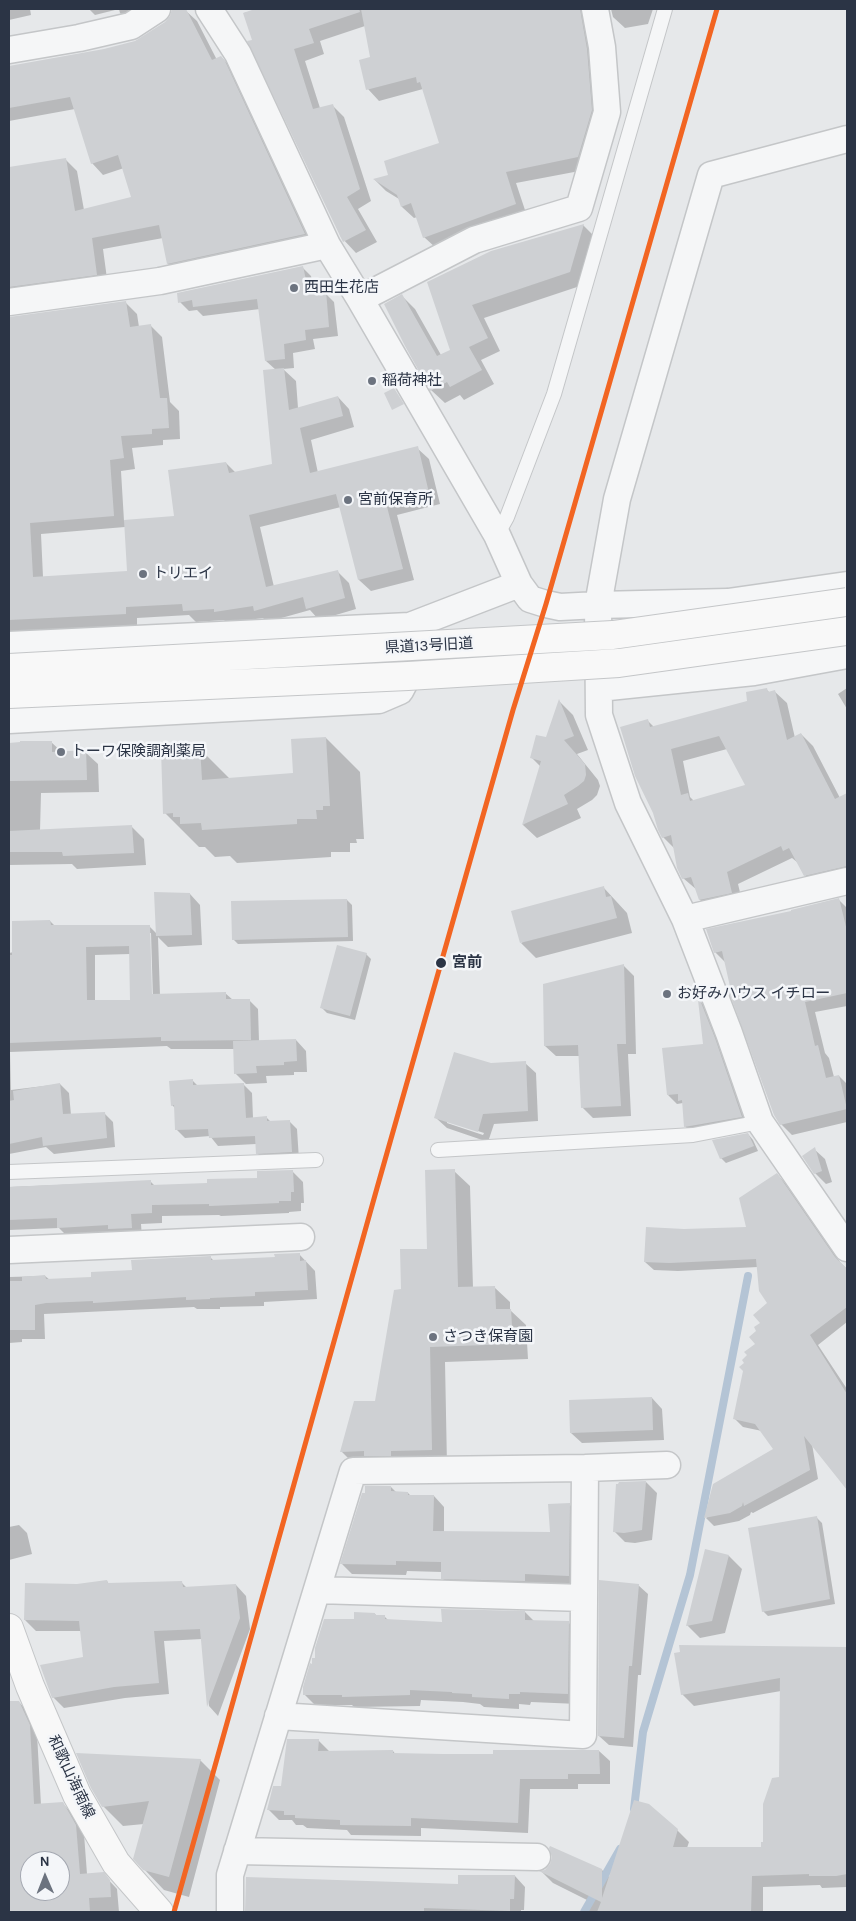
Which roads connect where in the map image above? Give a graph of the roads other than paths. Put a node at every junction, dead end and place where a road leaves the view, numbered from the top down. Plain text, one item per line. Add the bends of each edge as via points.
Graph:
1 (157, 9) edge
2 (209, 9) edge
3 (595, 9) edge
4 (665, 9) edge
5 (9, 50) edge
6 (847, 139) edge
7 (327, 245) junction
8 (360, 299) junction
9 (9, 302) edge
10 (497, 535) junction
11 (519, 584) junction
12 (847, 585) edge
13 (847, 602) edge
14 (598, 605) junction
15 (410, 626) junction
16 (847, 632) edge
17 (9, 645) edge
18 (847, 655) edge
19 (9, 668) edge
20 (599, 688) junction
21 (9, 694) edge
22 (9, 720) edge
23 (847, 881) edge
24 (685, 919) junction
25 (760, 1122) junction
26 (438, 1150) dead end
27 (316, 1160) dead end
28 (9, 1172) edge
29 (301, 1237) dead end
30 (847, 1248) edge
31 (9, 1250) edge
32 (667, 1465) dead end
33 (585, 1468) junction
34 (317, 1590) junction
35 (584, 1598) junction
36 (9, 1628) edge
37 (278, 1716) junction
38 (237, 1851) junction
39 (537, 1856) dead end
40 (159, 1912) edge
41 (230, 1912) edge

1 - 5 street via 131,26
2 - 7 street via 238,54
3 - 8 street via 602,47 607,112 579,208 474,240
4 - 10 lane via 554,394 507,517
6 - 14 street via 711,175 617,499
7 - 8 street
7 - 9 street via 160,281
8 - 10 street
10 - 11 street
11 - 14 street via 530,600 560,607
11 - 15 street
12 - 14 street via 728,602
13 - 19 street, 県道13号旧道, bridge via 613,635
14 - 20 street
15 - 17 street
15 - 22 street via 412,670 400,691 379,700
16 - 21 street, 県道13号旧道, bridge via 619,663
18 - 20 street via 754,672
20 - 24 street via 599,715 628,804
23 - 24 street
24 - 25 street
25 - 26 lane via 693,1135
25 - 30 street
27 - 28 lane
29 - 31 street
32 - 33 street
33 - 34 street via 353,1472
33 - 35 street
34 - 35 street
34 - 37 street
35 - 37 street via 583,1734
36 - 40 street, 和歌山海南線 via 76,1795 116,1863
37 - 38 street
38 - 39 street
38 - 41 street via 230,1875

